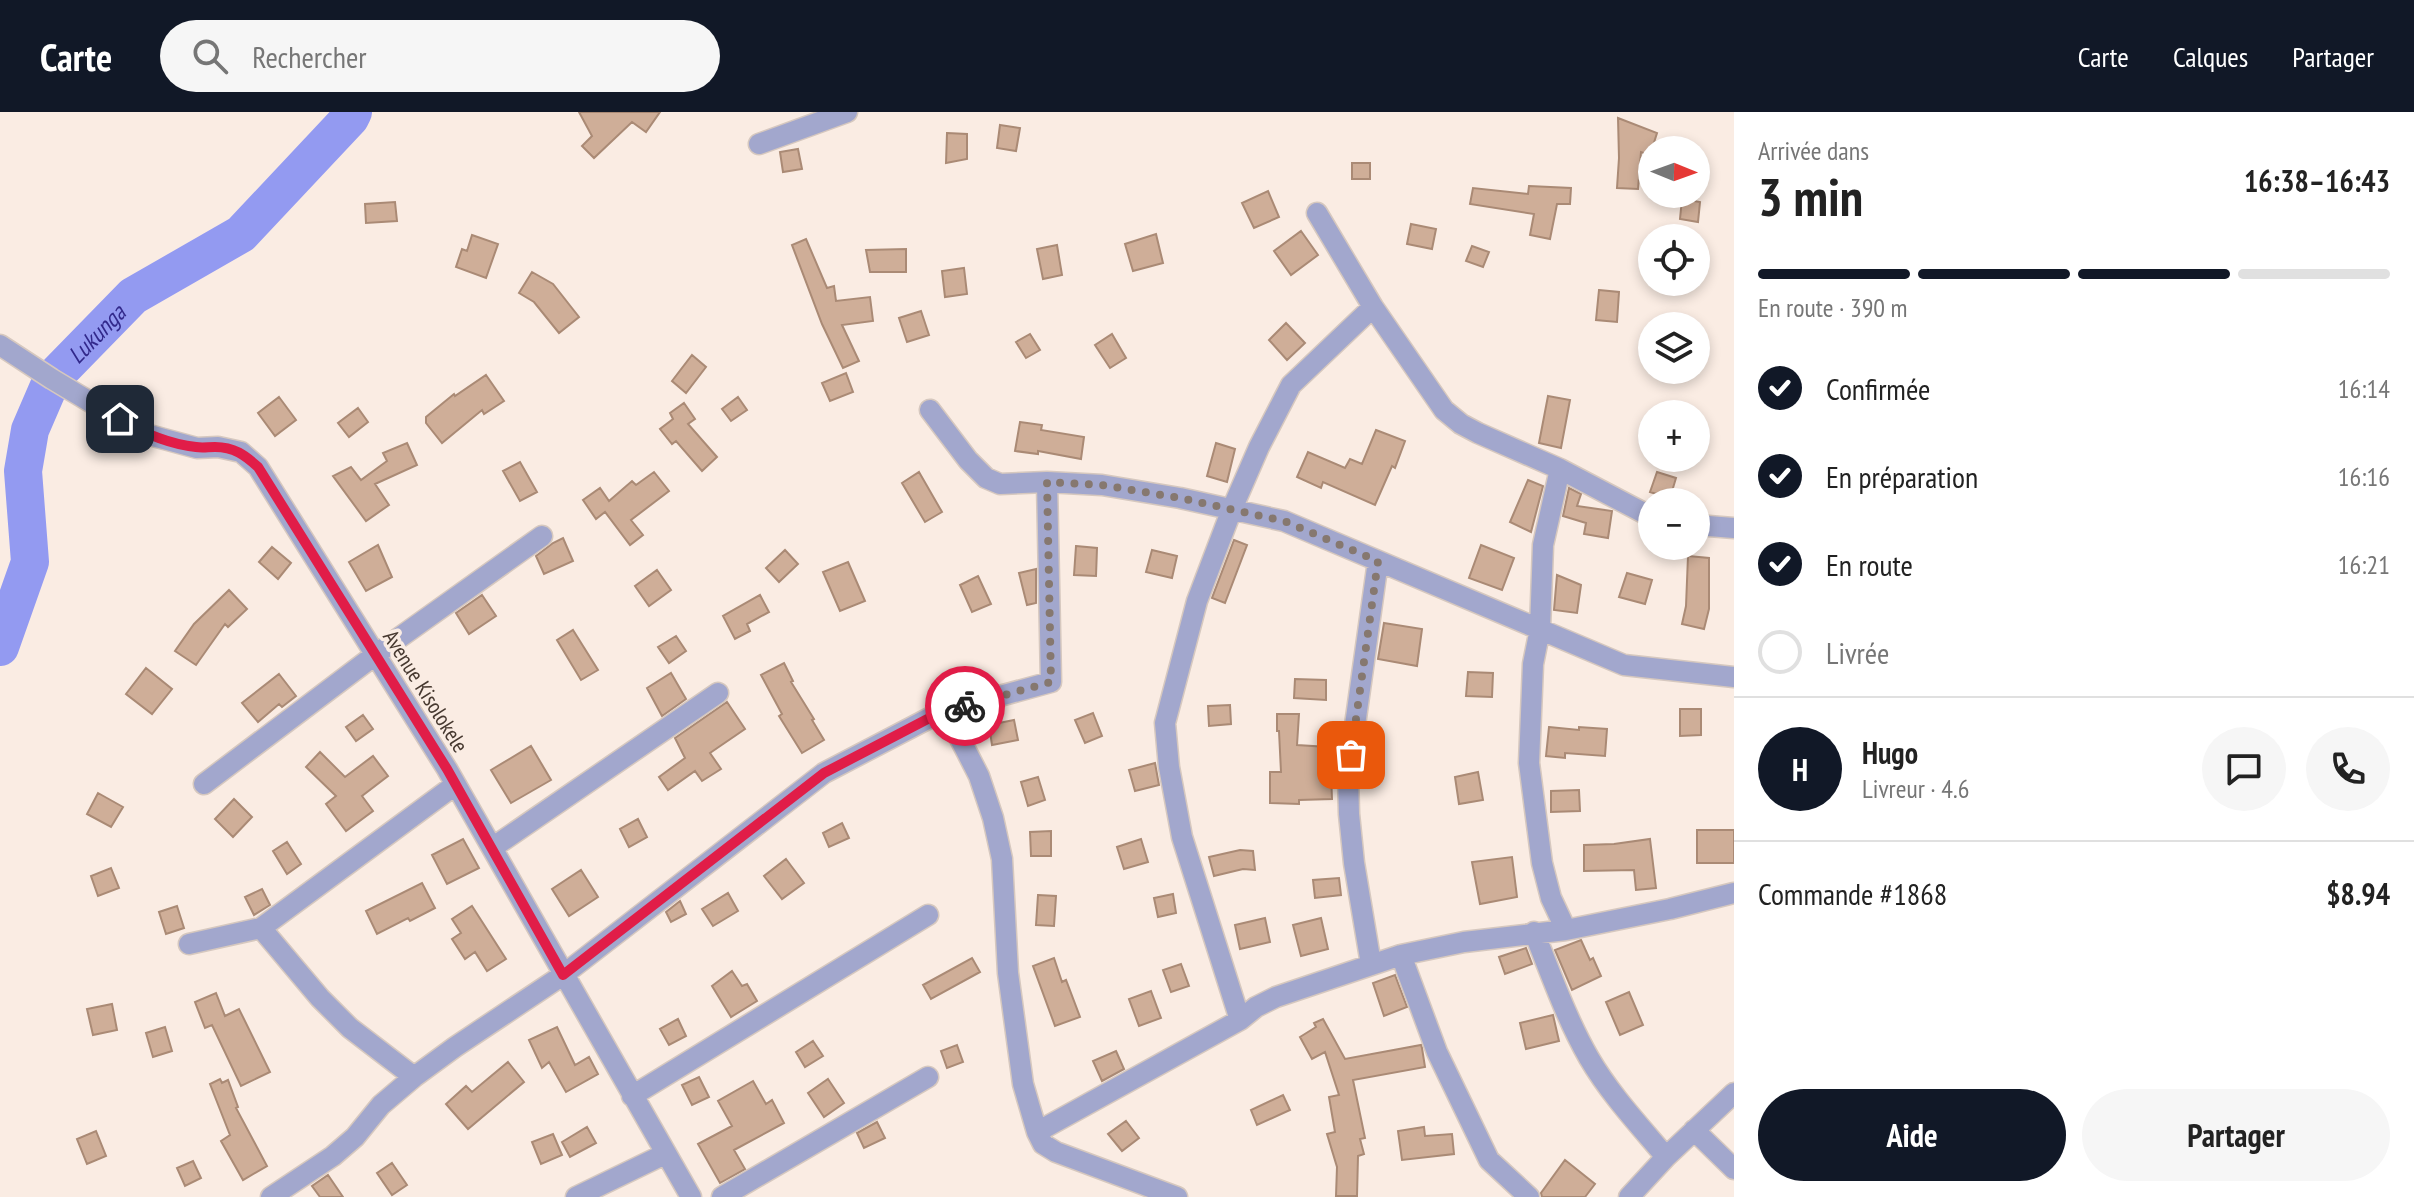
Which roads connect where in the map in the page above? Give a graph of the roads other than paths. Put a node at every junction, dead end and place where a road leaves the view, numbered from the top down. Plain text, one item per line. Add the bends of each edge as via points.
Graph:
1 (834, 114) edge
2 (759, 144) dead end
3 (1317, 213) dead end
4 (1373, 307) junction
5 (0, 345) edge
6 (930, 410) dead end
7 (1560, 469) junction
8 (1047, 482) junction
9 (1232, 509) junction
10 (1638, 510) edge
11 (1710, 526) edge
12 (1734, 528) edge
13 (542, 536) dead end
14 (1378, 561) junction
15 (1540, 629) junction
16 (375, 655) junction
17 (1734, 677) edge
18 (718, 693) dead end
19 (941, 712) junction
20 (204, 784) dead end
21 (455, 785) junction
22 (492, 848) junction
23 (1734, 893) edge
24 (928, 915) dead end
25 (261, 928) junction
26 (1566, 930) junction
27 (1534, 932) junction
28 (189, 944) dead end
29 (1401, 955) junction
30 (1371, 964) junction
31 (563, 975) junction
32 (1240, 1020) junction
33 (414, 1077) junction
34 (928, 1077) dead end
35 (1734, 1093) edge
36 (632, 1096) junction
37 (1694, 1130) junction
38 (1037, 1132) junction
39 (665, 1154) junction
40 (1666, 1157) junction
41 (1734, 1169) edge
42 (271, 1197) edge
43 (576, 1197) edge
44 (691, 1197) edge
45 (722, 1197) edge
46 (1177, 1197) edge
47 (1529, 1197) edge
48 (1629, 1197) edge

1 - 2 street
3 - 4 street
4 - 7 street via 1444,410 1461,424
4 - 9 street via 1291,385
5 - 16 street, Avenue Kisolokele via 142,433 197,448 241,452 258,467
6 - 8 street via 986,478 1000,484
7 - 10 street
7 - 15 street via 1543,545
8 - 9 street via 1102,485
8 - 19 street via 1051,682
9 - 14 street via 1284,521
9 - 32 street via 1197,601 1165,723 1182,837
11 - 12 street
13 - 16 street
14 - 15 street
14 - 30 street via 1348,775 1354,863
15 - 17 street via 1624,665
15 - 26 street via 1533,664 1529,763 1542,863
16 - 20 street
16 - 21 street, Avenue Kisolokele
18 - 22 street
19 - 31 street via 824,773
19 - 38 street via 979,776 993,818 1002,859 1008,973 1023,1084
21 - 22 street, Avenue Kisolokele
21 - 25 street
22 - 31 street, Avenue Kisolokele
23 - 26 street
24 - 36 street
25 - 28 street
25 - 33 street via 350,1028
26 - 27 street
27 - 29 street
27 - 40 street via 1589,1058
29 - 30 street
29 - 47 street via 1437,1052 1489,1160
30 - 32 street via 1276,997
31 - 33 street
31 - 36 street, Avenue Kisolokele
32 - 38 street
33 - 42 street via 333,1156
34 - 45 street
35 - 37 street
36 - 39 street, Avenue Kisolokele
37 - 40 street
37 - 41 street
38 - 46 street via 1056,1152
39 - 43 street
39 - 44 street, Avenue Kisolokele
40 - 48 street

